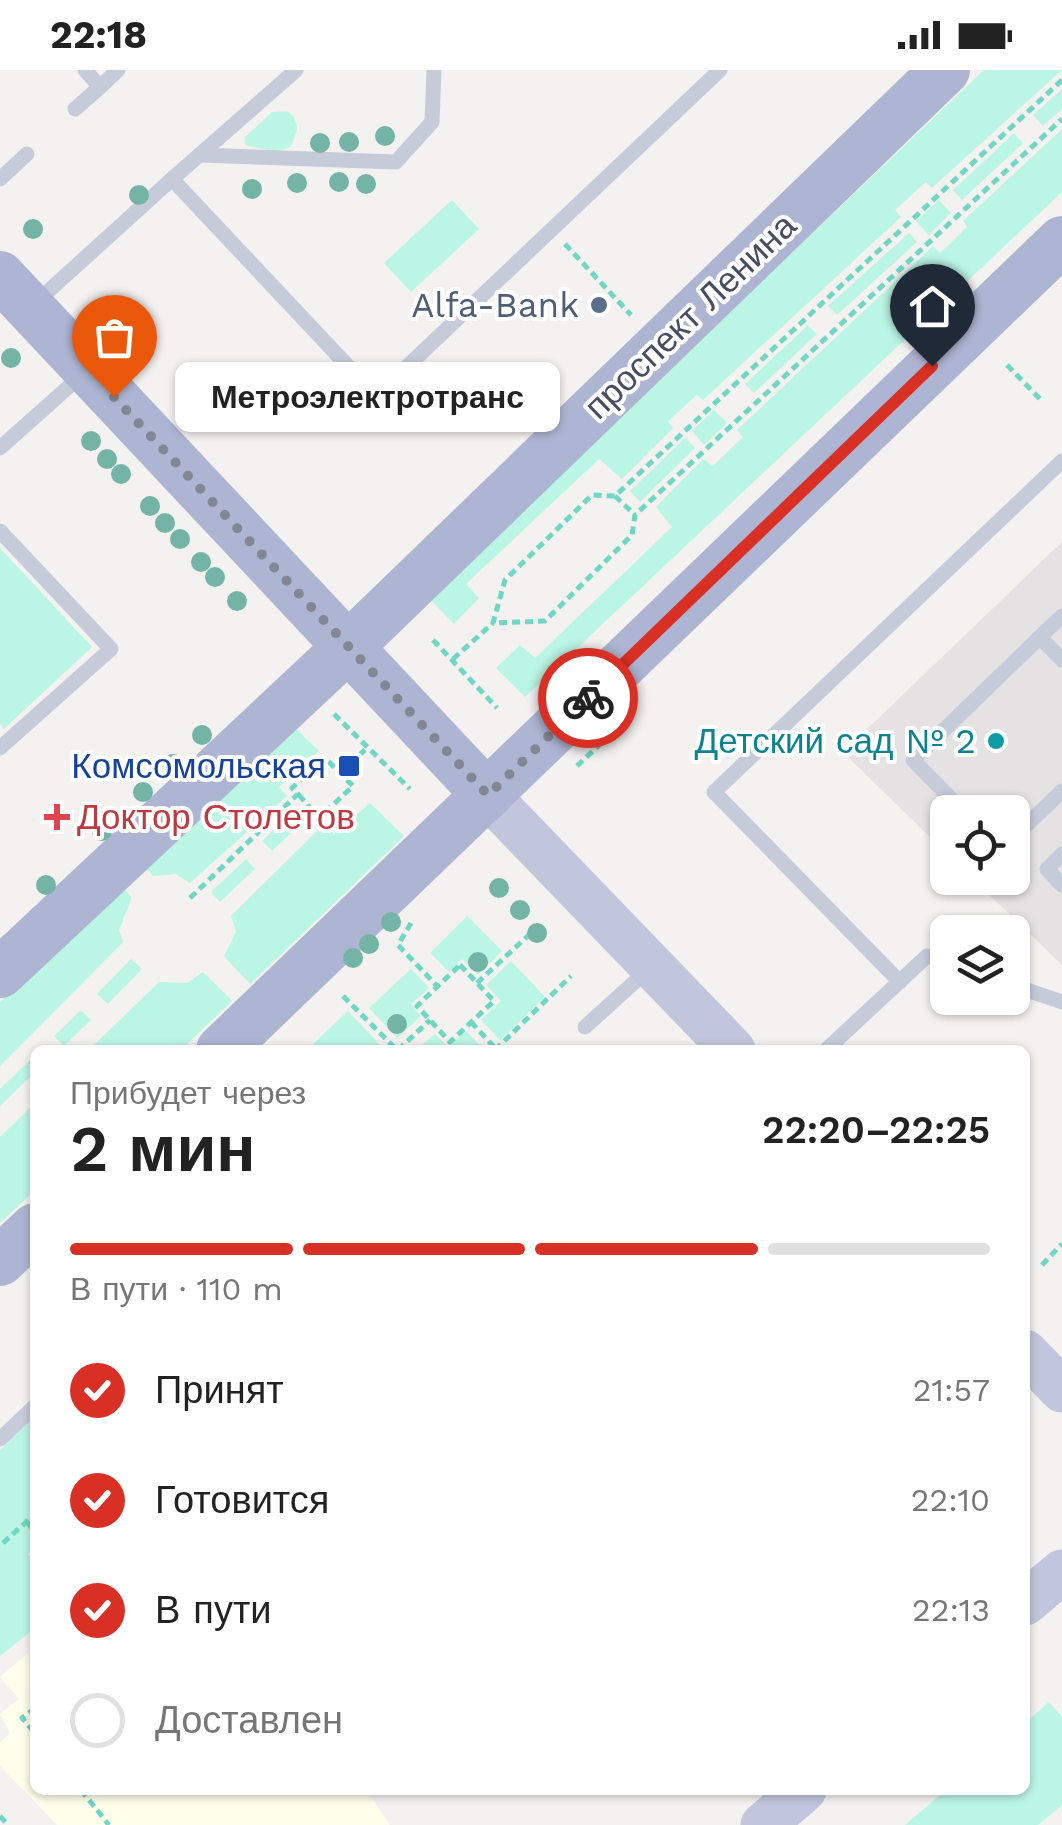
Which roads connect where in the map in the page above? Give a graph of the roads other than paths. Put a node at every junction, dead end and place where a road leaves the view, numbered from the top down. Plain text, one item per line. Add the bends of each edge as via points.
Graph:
1 (85, 70) edge
2 (118, 70) edge
3 (296, 70) edge
4 (434, 70) edge
5 (720, 70) edge
6 (944, 70) edge
7 (100, 87) junction
8 (76, 109) dead end
9 (27, 154) dead end
10 (200, 155) junction
11 (172, 178) junction
12 (0, 179) edge
13 (1062, 241) edge
14 (15, 292) edge
15 (88, 369) junction
16 (0, 448) edge
17 (1062, 461) edge
18 (0, 531) edge
19 (1062, 616) edge
20 (1040, 637) junction
21 (347, 648) junction
22 (1062, 660) edge
23 (1, 745) edge
24 (1062, 791) edge
25 (488, 795) junction
26 (947, 795) edge
27 (1030, 822) edge
28 (1062, 854) edge
29 (1062, 885) edge
30 (930, 957) edge
31 (652, 966) junction
32 (0, 973) edge
33 (900, 982) junction
34 (1030, 992) edge
35 (1062, 1002) edge
36 (585, 1027) dead end
37 (226, 1045) edge
38 (727, 1045) edge
39 (831, 1045) edge
40 (30, 1233) edge
41 (0, 1261) edge
42 (1030, 1357) edge
43 (1062, 1390) edge
44 (30, 1411) edge
45 (0, 1439) edge
46 (1062, 1572) edge
47 (1030, 1599) edge
48 (798, 1795) edge
49 (763, 1825) edge

1 - 7 lane
2 - 7 lane
3 - 10 lane
4 - 10 lane via 432,122 396,162
5 - 11 lane via 376,396
6 - 21 main road, проспект Ленина
7 - 8 lane
9 - 12 lane
10 - 11 lane
11 - 14 lane
13 - 25 main road
14 - 15 main road
15 - 16 lane
15 - 21 main road
17 - 33 lane via 714,792
18 - 23 lane via 111,649
19 - 20 lane
20 - 22 lane
20 - 26 lane via 912,760
21 - 25 main road
21 - 32 main road, проспект Ленина
24 - 27 lane
25 - 31 main road
25 - 37 main road
28 - 29 lane via 1047,869
30 - 33 lane
31 - 36 lane
31 - 38 main road
33 - 39 lane
34 - 35 lane
40 - 41 main road
42 - 43 main road
44 - 45 lane
46 - 47 main road
48 - 49 main road

